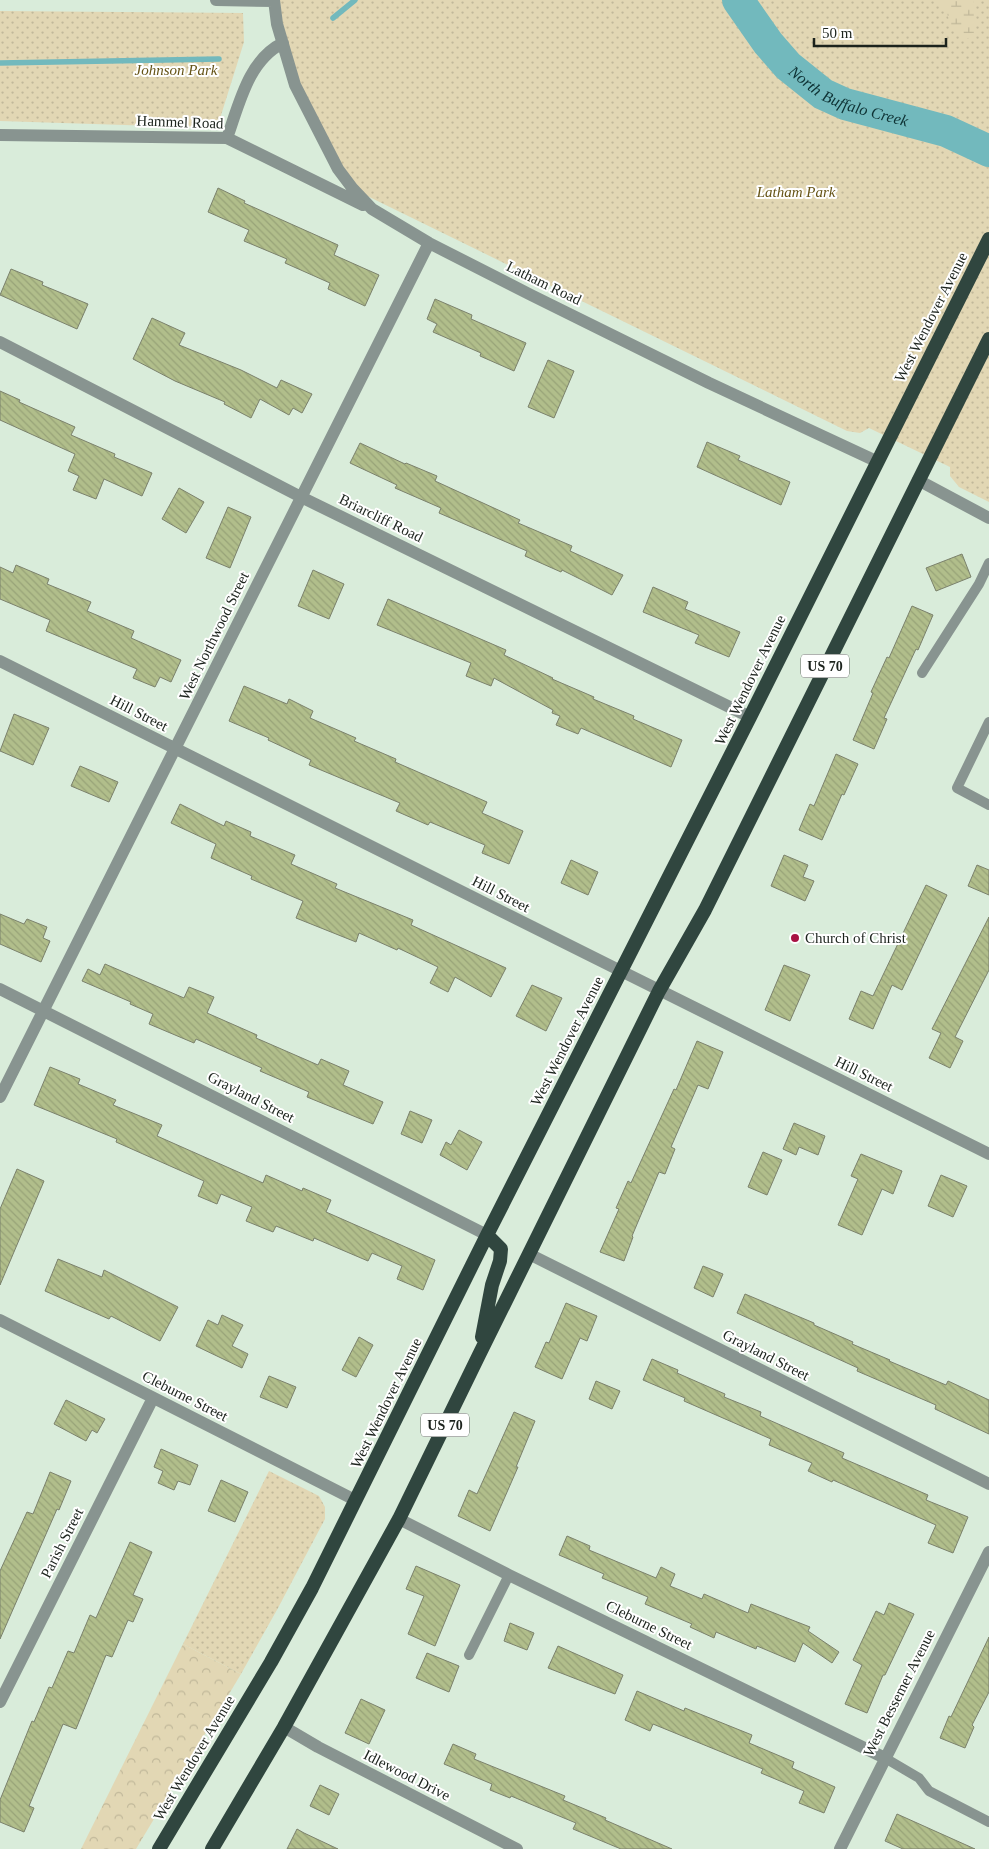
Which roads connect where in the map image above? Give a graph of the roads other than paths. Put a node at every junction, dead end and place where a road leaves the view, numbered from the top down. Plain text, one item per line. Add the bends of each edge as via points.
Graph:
1 (216, 0) edge
2 (274, 1) edge
3 (283, 43) junction
4 (0, 135) edge
5 (227, 138) junction
6 (372, 210) junction
7 (989, 239) edge
8 (429, 243) junction
9 (989, 339) edge
10 (0, 342) edge
11 (876, 461) junction
12 (918, 480) junction
13 (301, 497) junction
14 (989, 518) edge
15 (989, 562) edge
16 (0, 661) edge
17 (922, 673) dead end
18 (750, 717) junction
19 (989, 722) edge
20 (176, 750) junction
21 (989, 805) edge
22 (621, 972) junction
23 (0, 989) edge
24 (659, 991) junction
25 (43, 1010) junction
26 (0, 1097) edge
27 (989, 1154) edge
28 (488, 1235) junction
29 (529, 1254) junction
30 (0, 1320) edge
31 (479, 1355) junction
32 (152, 1398) junction
33 (989, 1484) edge
34 (355, 1500) junction
35 (399, 1519) junction
36 (989, 1552) edge
37 (509, 1575) junction
38 (469, 1655) dead end
39 (0, 1702) edge
40 (284, 1727) junction
41 (885, 1758) junction
42 (989, 1822) edge
43 (159, 1849) edge
44 (212, 1849) edge
45 (517, 1849) edge
46 (840, 1849) edge

1 - 2 street
2 - 3 street, Latham Road
3 - 5 street via 271,49 258,63
3 - 6 street, Latham Road via 295,85 338,169
4 - 5 street, Hammel Road
5 - 6 street, Hammel Road
6 - 8 street, Latham Road
7 - 11 highway, West Wendover Avenue / US 70
8 - 11 street, Latham Road via 709,383
8 - 13 street, West Northwood Street
9 - 12 highway, US 70
10 - 13 street, Briarcliff Road
11 - 18 highway, West Wendover Avenue / US 70
12 - 14 street
12 - 24 highway, US 70 via 704,910
13 - 18 street, Briarcliff Road
13 - 20 street, West Northwood Street
15 - 17 lane via 979,584
16 - 20 street, Hill Street
18 - 22 highway, West Wendover Avenue / US 70
19 - 21 lane via 957,788
20 - 22 street, Hill Street
20 - 25 street, West Northwood Street
22 - 24 street, Hill Street
22 - 28 highway, West Wendover Avenue / US 70
23 - 25 street, Grayland Street
24 - 27 street, Hill Street
24 - 29 highway, US 70
25 - 26 street, West Northwood Street
25 - 28 street, Grayland Street
28 - 31 highway via 501,1249
28 - 34 highway, West Wendover Avenue / US 70
29 - 31 highway, US 70
29 - 33 street, Grayland Street
30 - 32 street, Cleburne Street
31 - 35 highway, US 70
32 - 34 street, Cleburne Street
32 - 39 street, Parish Street
34 - 43 highway, West Wendover Avenue / US 70 via 271,1662
35 - 37 street, Cleburne Street
35 - 40 highway, US 70
36 - 41 street, West Bessemer Avenue
37 - 38 lane
37 - 41 street, Cleburne Street
40 - 44 highway, US 70
40 - 45 street, Idlewood Drive
41 - 42 lane via 919,1778 929,1791
41 - 46 street, West Bessemer Avenue

